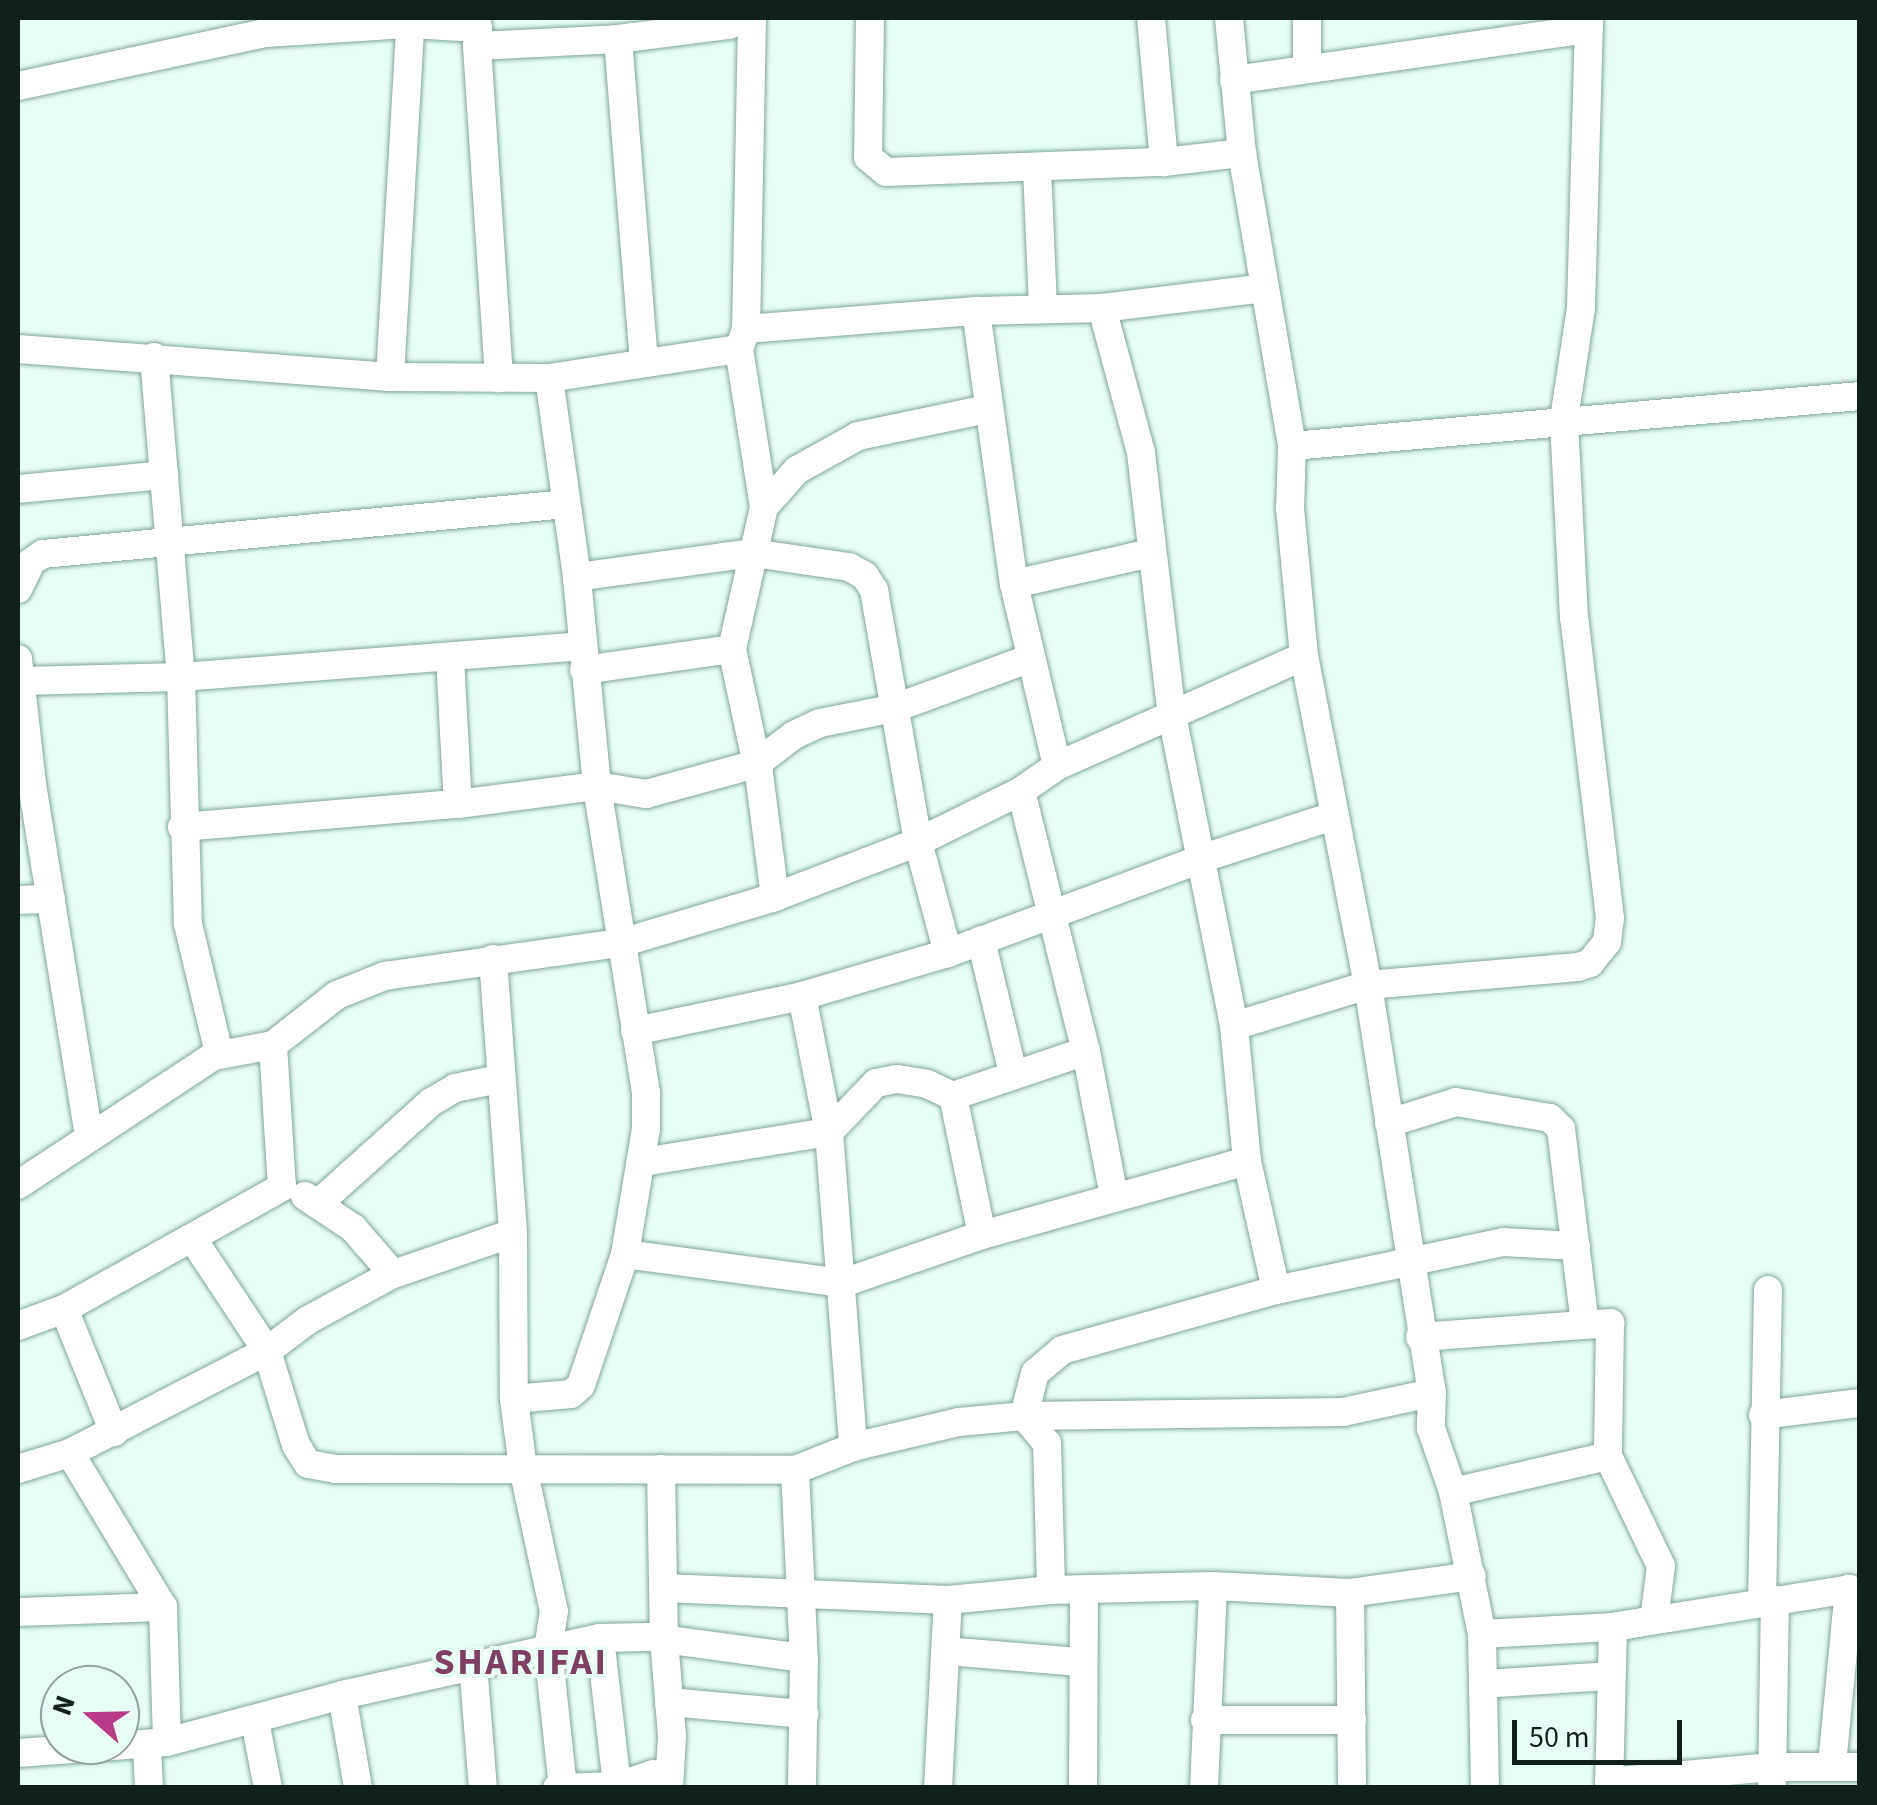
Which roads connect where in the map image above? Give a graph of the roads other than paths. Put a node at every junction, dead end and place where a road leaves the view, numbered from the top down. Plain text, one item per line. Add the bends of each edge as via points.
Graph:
1 (742, 18) edge
2 (752, 18) edge
3 (870, 18) edge
4 (1151, 18) edge
5 (1229, 18) edge
6 (1308, 18) edge
7 (411, 20) edge
8 (1589, 23) edge
9 (265, 25) edge
10 (477, 30) edge
11 (618, 39) junction
12 (1307, 68) junction
13 (1234, 80) junction
14 (18, 86) edge
15 (1242, 153) junction
16 (1164, 162) junction
17 (1038, 169) junction
18 (1266, 288) junction
19 (1102, 308) junction
20 (1043, 309) junction
21 (976, 311) junction
22 (743, 339) junction
23 (18, 349) edge
24 (154, 357) junction
25 (644, 364) junction
26 (390, 377) junction
27 (500, 378) junction
28 (550, 378) junction
29 (1860, 396) edge
30 (987, 409) junction
31 (1564, 419) junction
32 (1292, 446) junction
33 (164, 475) junction
34 (18, 489) edge
35 (566, 504) junction
36 (764, 507) junction
37 (170, 542) junction
38 (1151, 552) junction
39 (753, 553) junction
40 (577, 577) junction
41 (1014, 584) junction
42 (18, 589) edge
43 (732, 650) junction
44 (1304, 656) junction
45 (450, 658) junction
46 (583, 658) junction
47 (1032, 658) junction
48 (20, 670) edge
49 (180, 677) junction
50 (895, 708) junction
51 (1172, 715) junction
52 (756, 764) junction
53 (1057, 766) junction
54 (25, 784) edge
55 (598, 786) junction
56 (1021, 791) junction
57 (458, 804) junction
58 (1332, 816) junction
59 (182, 827) junction
60 (918, 842) junction
61 (1202, 858) junction
62 (775, 897) junction
63 (50, 899) junction
64 (18, 900) edge
65 (1051, 914) junction
66 (980, 940) junction
67 (621, 942) junction
68 (948, 953) junction
69 (492, 959) junction
70 (1368, 985) junction
71 (802, 996) junction
72 (1234, 1026) junction
73 (634, 1031) junction
74 (272, 1045) junction
75 (1086, 1051) junction
76 (219, 1053) junction
77 (1013, 1074) junction
78 (499, 1079) junction
79 (953, 1096) junction
80 (1389, 1122) junction
81 (830, 1132) junction
82 (89, 1137) junction
83 (1246, 1161) junction
84 (643, 1162) junction
85 (18, 1185) edge
86 (282, 1187) junction
87 (1114, 1196) junction
88 (320, 1202) junction
89 (513, 1233) junction
90 (982, 1235) junction
91 (193, 1239) junction
92 (1576, 1246) junction
93 (625, 1254) junction
94 (1409, 1262) junction
95 (392, 1274) junction
96 (843, 1283) junction
97 (1276, 1290) junction
98 (1768, 1290) dead end
99 (64, 1309) junction
100 (1585, 1324) junction
101 (18, 1326) edge
102 (1420, 1337) junction
103 (266, 1350) junction
104 (1432, 1393) junction
105 (514, 1398) junction
106 (1860, 1403) edge
107 (1762, 1414) junction
108 (1024, 1416) junction
109 (114, 1432) junction
110 (853, 1447) junction
111 (70, 1453) junction
112 (1608, 1456) junction
113 (18, 1465) edge
114 (523, 1468) junction
115 (661, 1469) junction
116 (795, 1470) junction
117 (1453, 1492) junction
118 (1472, 1576) junction
119 (1212, 1586) junction
120 (664, 1588) junction
121 (1051, 1590) junction
122 (1084, 1590) junction
123 (1854, 1592) edge
124 (1350, 1593) junction
125 (801, 1594) junction
126 (948, 1600) junction
127 (1768, 1601) junction
128 (163, 1607) junction
129 (18, 1612) edge
130 (1613, 1627) junction
131 (1482, 1634) junction
132 (600, 1638) junction
133 (664, 1638) junction
134 (548, 1649) junction
135 (946, 1652) junction
136 (804, 1658) junction
137 (1081, 1662) junction
138 (473, 1664) junction
139 (1610, 1676) junction
140 (1482, 1684) junction
141 (342, 1694) junction
142 (670, 1702) junction
143 (804, 1714) junction
144 (1205, 1720) junction
145 (1352, 1720) junction
146 (255, 1721) junction
147 (157, 1744) junction
148 (18, 1753) edge
149 (1846, 1766) edge
150 (1771, 1777) edge
151 (668, 1784) edge
152 (1609, 1785) edge
153 (616, 1786) edge
154 (561, 1787) edge
155 (149, 1788) edge
156 (268, 1788) edge
157 (358, 1788) edge
158 (483, 1788) edge
159 (802, 1788) edge
160 (938, 1788) edge
161 (1082, 1788) edge
162 (1204, 1788) edge
163 (1352, 1788) edge
164 (1485, 1788) edge

1 - 11 street
2 - 22 street
3 - 17 street via 868,157 876,168
4 - 16 street
5 - 13 street
6 - 12 street
7 - 9 street
7 - 10 street
7 - 26 street
8 - 12 street
8 - 31 street via 1581,308
9 - 14 street
10 - 11 street
10 - 27 street
11 - 25 street
12 - 13 street
13 - 15 street
15 - 16 street
15 - 18 street
16 - 17 street
17 - 20 street
18 - 19 street
18 - 32 street
19 - 20 street
19 - 38 street via 1141,453
20 - 21 street
21 - 22 street
21 - 30 street
22 - 25 street
22 - 36 street
23 - 24 street
24 - 26 street
24 - 33 street
25 - 28 street
26 - 27 street
27 - 28 street
28 - 35 street
29 - 31 street
30 - 36 street via 858,436 797,470
30 - 41 street
31 - 32 street
31 - 70 street via 1574,618 1610,918 1607,942 1578,967
32 - 44 street via 1290,508
33 - 34 street
33 - 37 street
35 - 37 street
35 - 40 street
36 - 39 street
37 - 42 street via 43,554 31,562
37 - 49 street
38 - 41 street
38 - 51 street
39 - 40 street
39 - 43 street
39 - 50 street via 848,567 865,576 874,590
40 - 46 street
41 - 47 street
43 - 46 street
43 - 52 street
44 - 51 street
44 - 58 street
45 - 46 street
45 - 49 street
45 - 57 street
46 - 55 street
47 - 50 street
47 - 53 street
48 - 49 street
48 - 54 street
49 - 59 street
50 - 52 street via 820,724
50 - 60 street
51 - 53 street
51 - 61 street
52 - 55 street via 646,794
52 - 62 street
53 - 56 street
54 - 63 street
55 - 57 street
55 - 67 street
56 - 60 street
56 - 65 street
57 - 59 street
58 - 61 street
58 - 70 street
59 - 76 street via 188,924
60 - 62 street
60 - 68 street
61 - 65 street
61 - 72 street
62 - 67 street
63 - 64 street
63 - 82 street
65 - 66 street
65 - 75 street
66 - 68 street
66 - 77 street
67 - 69 street
67 - 73 street
68 - 71 street
69 - 74 street via 385,976 337,995
69 - 78 street
70 - 72 street
70 - 80 street
71 - 73 street
71 - 81 street
72 - 83 street
73 - 84 street via 646,1093
74 - 76 street
74 - 86 street
75 - 77 street
75 - 87 street
76 - 82 street
77 - 79 street
78 - 88 street via 456,1088 430,1102
78 - 89 street
79 - 81 street via 927,1084 876,1083
79 - 90 street
80 - 92 street via 1456,1102 1550,1118 1560,1128
80 - 94 street
81 - 84 street
81 - 96 street
82 - 85 street
83 - 87 street
83 - 97 street
84 - 93 street
86 - 88 street
86 - 91 street
87 - 90 street
88 - 95 street
89 - 95 street
89 - 105 street
90 - 96 street
91 - 99 street
91 - 103 street
92 - 94 street via 1503,1242
92 - 100 street
93 - 96 street
93 - 105 street via 581,1385 571,1394
94 - 97 street
94 - 102 street
95 - 103 street
96 - 110 street
97 - 108 street via 1062,1350 1034,1373
98 - 107 street
99 - 101 street
99 - 109 street
100 - 102 street
100 - 112 street via 1610,1323
102 - 104 street
103 - 109 street
103 - 114 street via 308,1464
104 - 108 street via 1344,1412
104 - 117 street via 1431,1428
105 - 114 street
106 - 107 street
107 - 127 street
108 - 110 street via 958,1422
108 - 121 street via 1046,1443
109 - 111 street
110 - 116 street
111 - 113 street
111 - 128 street
112 - 117 street
112 - 130 street via 1661,1566 1654,1620
114 - 115 street
114 - 134 street via 552,1595
115 - 116 street
115 - 120 street
116 - 125 street
117 - 118 street
118 - 124 street
118 - 131 street
119 - 122 street
119 - 124 street
119 - 144 street
120 - 125 street
120 - 133 street
121 - 122 street
121 - 126 street
122 - 137 street
123 - 127 street
123 - 149 street
124 - 145 street
125 - 126 street
125 - 136 street
126 - 135 street
127 - 130 street
127 - 150 street
128 - 129 street
128 - 147 street
130 - 131 street
130 - 139 street
131 - 140 street
132 - 133 street
132 - 134 street
132 - 153 street
133 - 136 street
133 - 142 street
134 - 138 street
134 - 154 street
135 - 137 street
135 - 160 street
136 - 143 street
137 - 161 street
138 - 141 street
138 - 158 street
139 - 140 street
139 - 152 street
140 - 164 street
141 - 146 street
141 - 157 street
142 - 143 street
142 - 151 street
143 - 159 street
144 - 145 street
144 - 162 street
145 - 163 street
146 - 147 street
146 - 156 street
147 - 148 street
147 - 155 street
149 - 150 street
150 - 152 street
151 - 153 street via 653,1774
153 - 154 street

